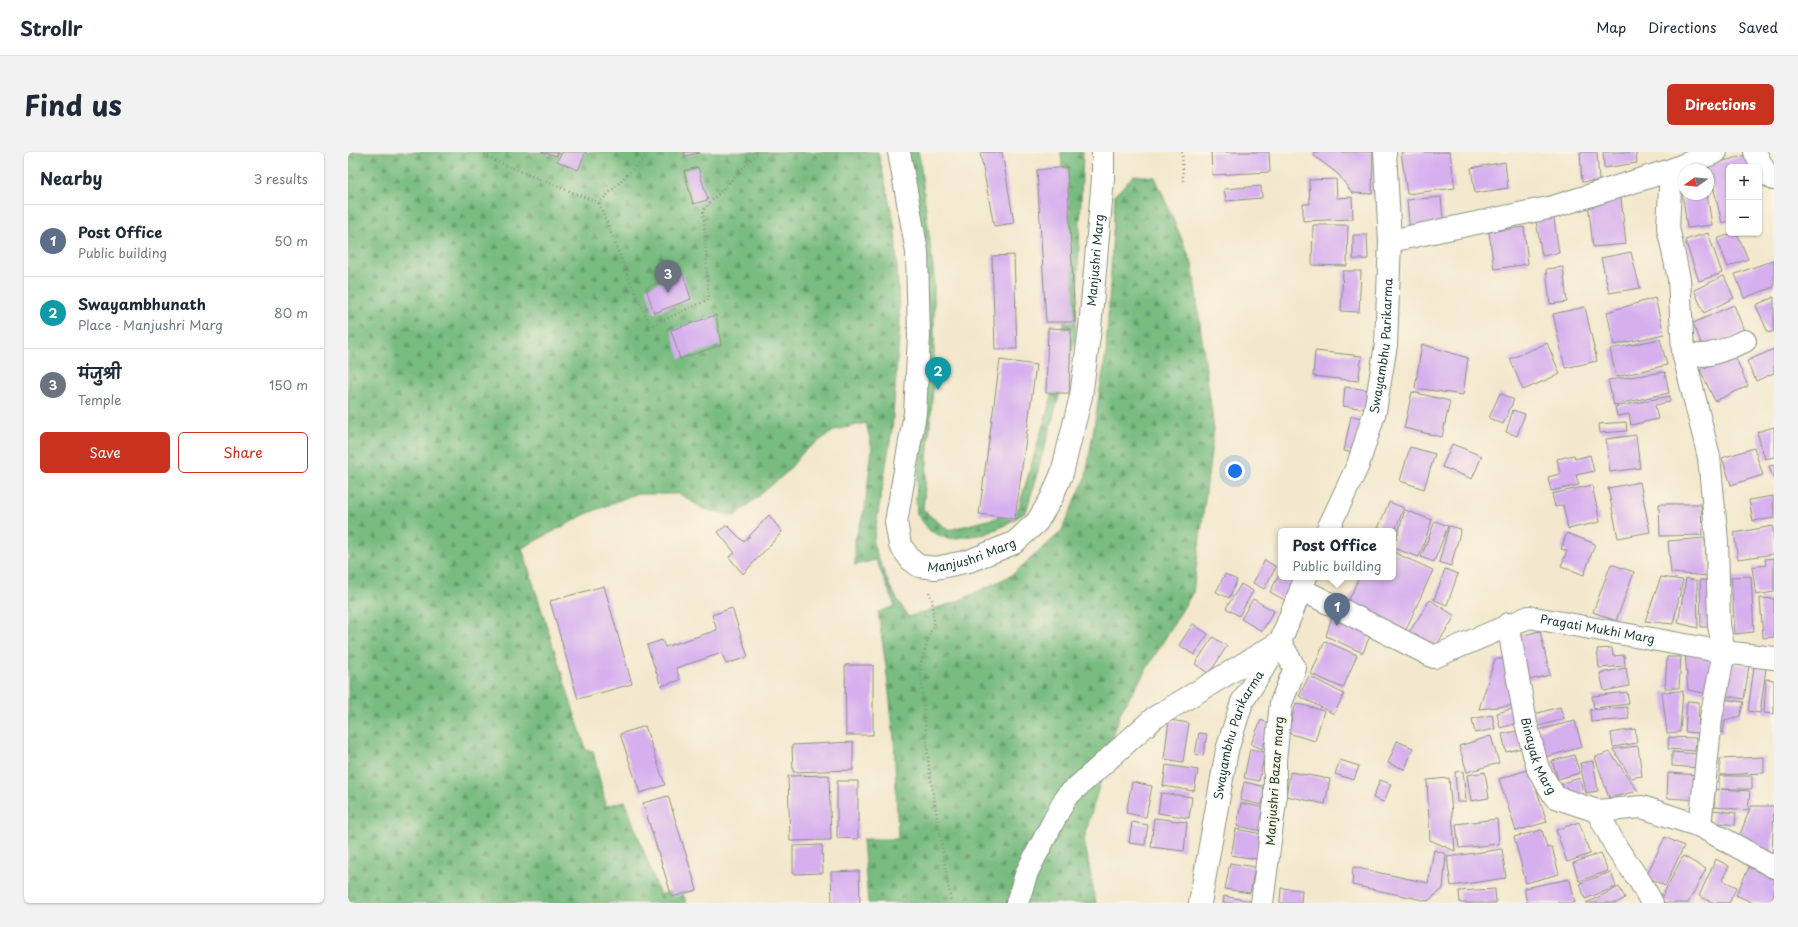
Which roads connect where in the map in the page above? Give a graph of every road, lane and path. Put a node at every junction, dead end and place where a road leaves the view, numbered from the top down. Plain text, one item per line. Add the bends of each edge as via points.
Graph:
1 (481, 152) edge
2 (644, 152) edge
3 (758, 152) edge
4 (899, 152) edge
5 (1103, 152) edge
6 (1182, 152) edge
7 (1385, 152) edge
8 (1716, 152) edge
9 (1755, 152) edge
10 (1671, 170) junction
11 (1774, 179) edge
12 (1183, 182) dead end
13 (599, 203) junction
14 (1390, 241) junction
15 (1745, 341) dead end
16 (1683, 352) junction
17 (1328, 528) edge
18 (1303, 583) edge
19 (934, 621) dead end
20 (1508, 624) junction
21 (1280, 642) junction
22 (1724, 652) junction
23 (1774, 658) edge
24 (1597, 811) junction
25 (1700, 826) junction
26 (1774, 867) edge
27 (950, 903) edge
28 (1017, 903) edge
29 (1200, 903) edge
30 (1262, 903) edge
31 (1652, 903) edge

1 - 13 path via 496,161
2 - 13 path via 644,158
3 - 13 path via 703,210 709,299 651,326
4 - 5 street, Manjushri Marg via 917,252 919,336 915,413 896,522 900,545 911,560 919,566 936,568 969,561 1014,543 1037,522 1051,499 1062,473 1081,396 1090,328
6 - 12 path
7 - 14 street, Swayambhu Parikarma
8 - 10 street
9 - 11 street via 1766,174
10 - 14 street via 1553,207
10 - 16 street via 1668,227 1679,278
14 - 17 street, Swayambhu Parikarma via 1386,345 1375,411 1358,465
15 - 16 street via 1715,353 1692,356
16 - 22 street via 1709,457 1717,541 1719,625
18 - 20 street, Pragati Mukhi Marg via 1434,657
18 - 21 street, Swayambhu Parikarma
19 - 27 path via 920,666 929,768
20 - 22 street, Pragati Mukhi Marg via 1529,617
20 - 24 street, Binayak Marg via 1526,723 1538,768 1555,797
21 - 28 street via 1154,718 1066,797 1027,872
21 - 29 street, Swayambhu Parikarma via 1242,702 1227,750
21 - 30 street, Manjushri Bazar marg via 1295,668 1281,703 1275,760 1275,801
22 - 23 street, Pragati Mukhi Marg
22 - 25 street via 1711,718
24 - 25 street, Binayak Marg via 1642,807
24 - 31 street via 1616,847 1641,882
25 - 26 street, Binayak Marg

